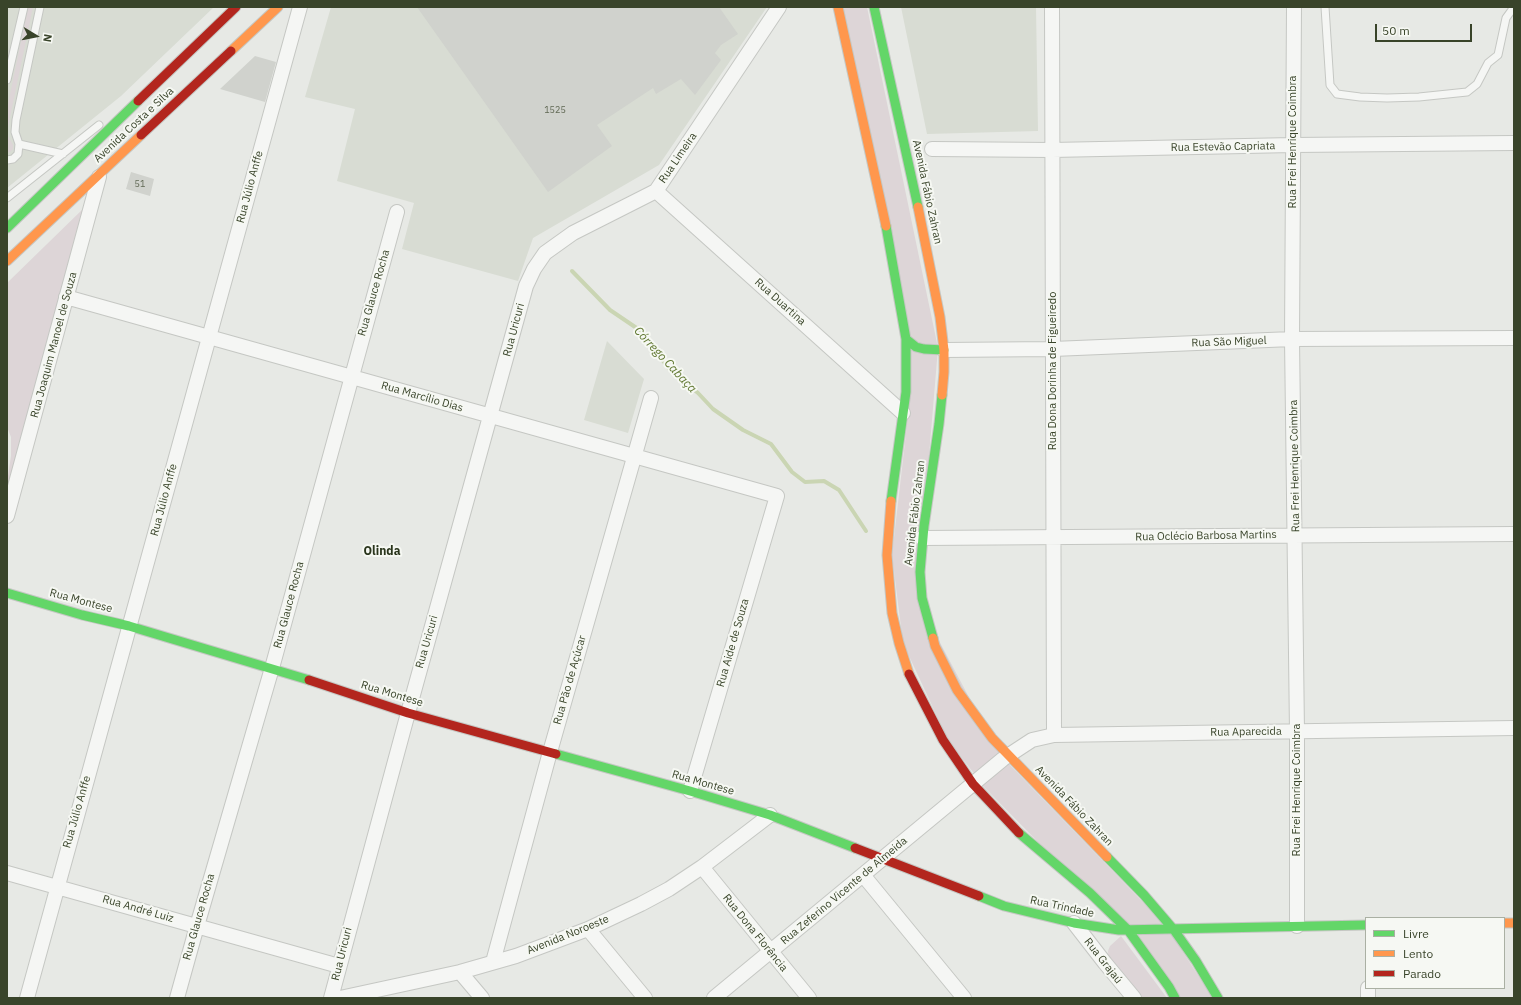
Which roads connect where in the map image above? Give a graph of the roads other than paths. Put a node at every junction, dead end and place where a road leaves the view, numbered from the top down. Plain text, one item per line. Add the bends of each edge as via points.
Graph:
1 (24, 7) edge
2 (40, 7) edge
3 (236, 7) edge
4 (278, 7) edge
5 (300, 7) edge
6 (779, 7) edge
7 (838, 7) edge
8 (874, 7) edge
9 (1052, 7) edge
10 (1294, 7) edge
11 (1325, 7) edge
12 (1514, 7) edge
13 (7, 80) edge
14 (134, 105) junction
15 (1514, 143) edge
16 (19, 144) junction
17 (1293, 145) junction
18 (932, 149) dead end
19 (1052, 150) junction
20 (63, 154) junction
21 (7, 160) edge
22 (100, 174) junction
23 (656, 192) junction
24 (7, 198) edge
25 (397, 212) dead end
26 (12, 228) edge
27 (29, 240) junction
28 (7, 261) edge
29 (526, 286) joint
30 (66, 298) junction
31 (208, 337) junction
32 (1514, 338) edge
33 (906, 339) junction
34 (1292, 339) junction
35 (1053, 349) junction
36 (944, 350) junction
37 (351, 377) junction
38 (651, 398) dead end
39 (903, 413) junction
40 (491, 416) junction
41 (634, 456) junction
42 (777, 496) joint
43 (7, 516) edge
44 (1514, 534) edge
45 (1296, 535) junction
46 (922, 538) junction
47 (1053, 538) junction
48 (7, 593) edge
49 (129, 626) junction
50 (272, 668) junction
51 (408, 713) junction
52 (1514, 728) edge
53 (1298, 732) junction
54 (1054, 735) junction
55 (550, 752) junction
56 (1008, 755) junction
57 (973, 784) junction
58 (690, 791) junction
59 (770, 815) junction
60 (882, 859) junction
61 (702, 867) junction
62 (7, 873) edge
63 (863, 875) junction
64 (56, 886) junction
65 (1074, 923) junction
66 (1365, 925) edge
67 (197, 926) junction
68 (1297, 926) junction
69 (588, 929) junction
70 (1128, 930) junction
71 (1174, 930) junction
72 (771, 951) junction
73 (493, 962) junction
74 (338, 966) junction
75 (460, 972) junction
76 (27, 995) edge
77 (177, 998) edge
78 (331, 998) edge
79 (340, 998) edge
80 (482, 998) edge
81 (645, 998) edge
82 (714, 998) edge
83 (809, 998) edge
84 (964, 998) edge
85 (1134, 998) edge
86 (1175, 998) edge
87 (1218, 998) edge

1 - 13 lane
2 - 16 lane via 16,120 15,132
3 - 14 main road, Avenida Costa e Silva
4 - 22 main road, Avenida Costa e Silva
5 - 31 street, Rua Júlio Anffe
6 - 23 street, Rua Limeira
7 - 33 main road, Avenida Fábio Zahran via 889,239
8 - 36 main road, Avenida Fábio Zahran via 920,216
9 - 19 street, Rua Dona Dorinha de Figueiredo
10 - 17 street, Rua Frei Henrique Coimbra
11 - 12 lane via 1330,85 1337,94 1387,98 1468,92 1477,84 1488,63 1498,55 1506,18
14 - 20 lane via 101,124
14 - 26 main road, Avenida Costa e Silva
15 - 17 street, Rua Estevão Capriata
16 - 20 lane
16 - 21 lane via 18,154
17 - 19 street, Rua Estevão Capriata
17 - 34 street, Rua Frei Henrique Coimbra
18 - 19 street, Rua Estevão Capriata
19 - 35 street, Rua Dona Dorinha de Figueiredo
20 - 24 lane
22 - 27 main road, Avenida Costa e Silva
22 - 30 street, Rua Joaquim Manoel de Souza
23 - 29 street, Rua Limeira via 567,237 545,253
23 - 39 street, Rua Duartina
25 - 37 street, Rua Glauce Rocha
26 - 27 main road
27 - 28 main road, Avenida Costa e Silva
29 - 40 street, Rua Uricuri
30 - 31 street, Rua Marcílio Dias
30 - 43 street, Rua Joaquim Manoel de Souza
31 - 37 street, Rua Marcílio Dias
31 - 49 street, Rua Júlio Anffe
32 - 34 street, Rua São Miguel
33 - 36 main road via 916,347
33 - 39 main road, Avenida Fábio Zahran via 906,392
34 - 35 street, Rua São Miguel
34 - 45 street, Rua Frei Henrique Coimbra
35 - 36 street, Rua São Miguel
35 - 47 street, Rua Dona Dorinha de Figueiredo
36 - 46 main road, Avenida Fábio Zahran via 939,424
37 - 40 street, Rua Marcílio Dias
37 - 50 street, Rua Glauce Rocha
38 - 41 street, Rua Pão de Açúcar
39 - 57 main road, Avenida Fábio Zahran via 891,497 887,555 892,613 899,642 920,697 943,740
40 - 41 street, Rua Marcílio Dias
40 - 51 street, Rua Uricuri
41 - 42 street, Rua Marcílio Dias
41 - 55 street, Rua Pão de Açúcar
42 - 58 street, Rua Aide de Souza
44 - 45 street, Rua Oclécio Barbosa Martins
45 - 47 street, Rua Oclécio Barbosa Martins
45 - 53 street, Rua Frei Henrique Coimbra
46 - 47 street, Rua Oclécio Barbosa Martins
46 - 56 main road, Avenida Fábio Zahran via 922,598 935,646 957,690 992,738
47 - 54 street, Rua Dona Dorinha de Figueiredo
48 - 49 main road, Rua Montese
49 - 50 main road, Rua Montese
49 - 64 street, Rua Júlio Anffe
50 - 51 main road, Rua Montese
50 - 67 street, Rua Glauce Rocha
51 - 55 main road, Rua Montese
51 - 74 street, Rua Uricuri
52 - 53 street, Rua Aparecida
53 - 54 street, Rua Aparecida
53 - 68 street, Rua Frei Henrique Coimbra
54 - 56 street, Rua Aparecida via 1032,740
55 - 58 main road, Rua Montese
55 - 73 street, Rua Pão de Açúcar
56 - 57 street, Rua Zeferino Vicente de Almeida
56 - 71 main road, Avenida Fábio Zahran via 1144,895
57 - 60 street, Rua Zeferino Vicente de Almeida
57 - 70 main road, Avenida Fábio Zahran via 1013,828 1090,893
58 - 59 main road, Rua Montese
59 - 60 main road, Rua Trindade
59 - 61 street, Avenida Noroeste
60 - 63 street, Rua Zeferino Vicente de Almeida
60 - 65 main road, Rua Trindade via 1004,906
61 - 69 street, Avenida Noroeste via 662,893
61 - 72 street, Rua Dona Florência
62 - 64 street, Rua André Luiz
63 - 72 street, Rua Zeferino Vicente de Almeida
63 - 84 street
64 - 67 street, Rua André Luiz
64 - 76 street, Rua Júlio Anffe
65 - 70 main road, Rua Trindade
65 - 85 street, Rua Grajaú
66 - 68 main road, Rua Trindade
67 - 74 street, Rua André Luiz
67 - 77 street, Rua Glauce Rocha
68 - 71 main road, Rua Trindade
69 - 73 street, Avenida Noroeste
69 - 81 street
70 - 71 main road, Rua Trindade
70 - 86 main road, Avenida Fábio Zahran
71 - 87 main road, Avenida Fábio Zahran
72 - 82 street, Rua Zeferino Vicente de Almeida
72 - 83 street, Rua Dona Florência
73 - 75 street, Avenida Noroeste
74 - 78 street, Rua Uricuri
75 - 79 street, Avenida Noroeste
75 - 80 street

